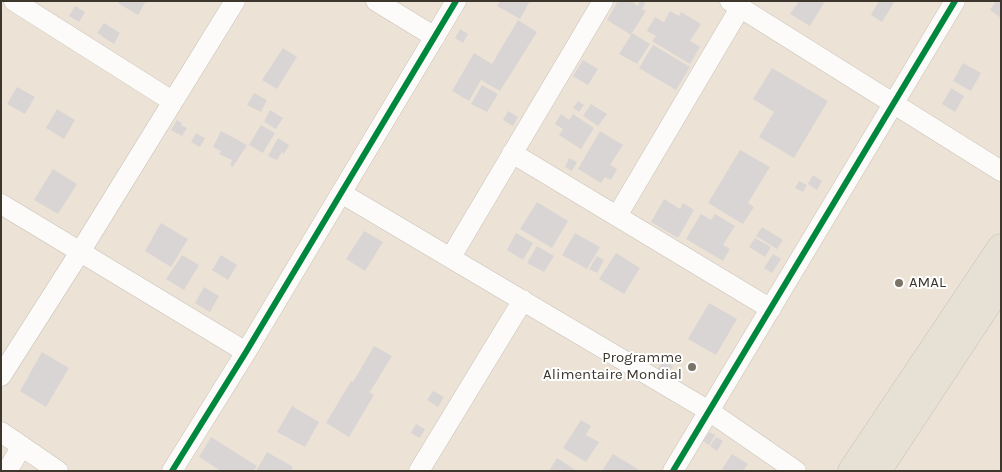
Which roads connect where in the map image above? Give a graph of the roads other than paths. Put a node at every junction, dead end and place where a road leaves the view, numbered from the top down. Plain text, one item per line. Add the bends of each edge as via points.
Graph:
1 (14, 1) edge
2 (235, 1) edge
3 (376, 1) edge
4 (456, 1) edge
5 (603, 1) edge
6 (955, 1) edge
7 (735, 4) edge
8 (435, 37) junction
9 (172, 101) junction
10 (894, 104) junction
11 (512, 153) junction
12 (1001, 171) edge
13 (341, 193) junction
14 (1, 204) edge
15 (617, 216) junction
16 (1001, 248) edge
17 (80, 252) junction
18 (450, 257) junction
19 (998, 290) edge
20 (523, 300) junction
21 (771, 309) junction
22 (951, 341) junction
23 (246, 352) junction
24 (1, 376) edge
25 (709, 412) junction
26 (1, 432) edge
27 (22, 446) junction
28 (7, 471) edge
29 (58, 471) edge
30 (172, 471) edge
31 (419, 471) edge
32 (673, 471) edge
33 (796, 471) edge
34 (852, 471) edge
35 (877, 471) edge

1 - 9 street
2 - 9 street
3 - 8 street
4 - 8 street
5 - 11 street
6 - 10 street
7 - 10 street
7 - 15 street
8 - 13 street
9 - 17 street
10 - 12 street
10 - 21 street
11 - 15 street
11 - 18 street
13 - 18 street
13 - 23 street
14 - 17 street
15 - 21 street
16 - 22 main road
17 - 23 street
17 - 24 street
18 - 20 street
19 - 22 main road
20 - 25 street
20 - 31 street
21 - 25 street
22 - 34 main road
22 - 35 main road
23 - 30 street
25 - 32 street
25 - 33 street
26 - 27 street
27 - 28 street
27 - 29 street

